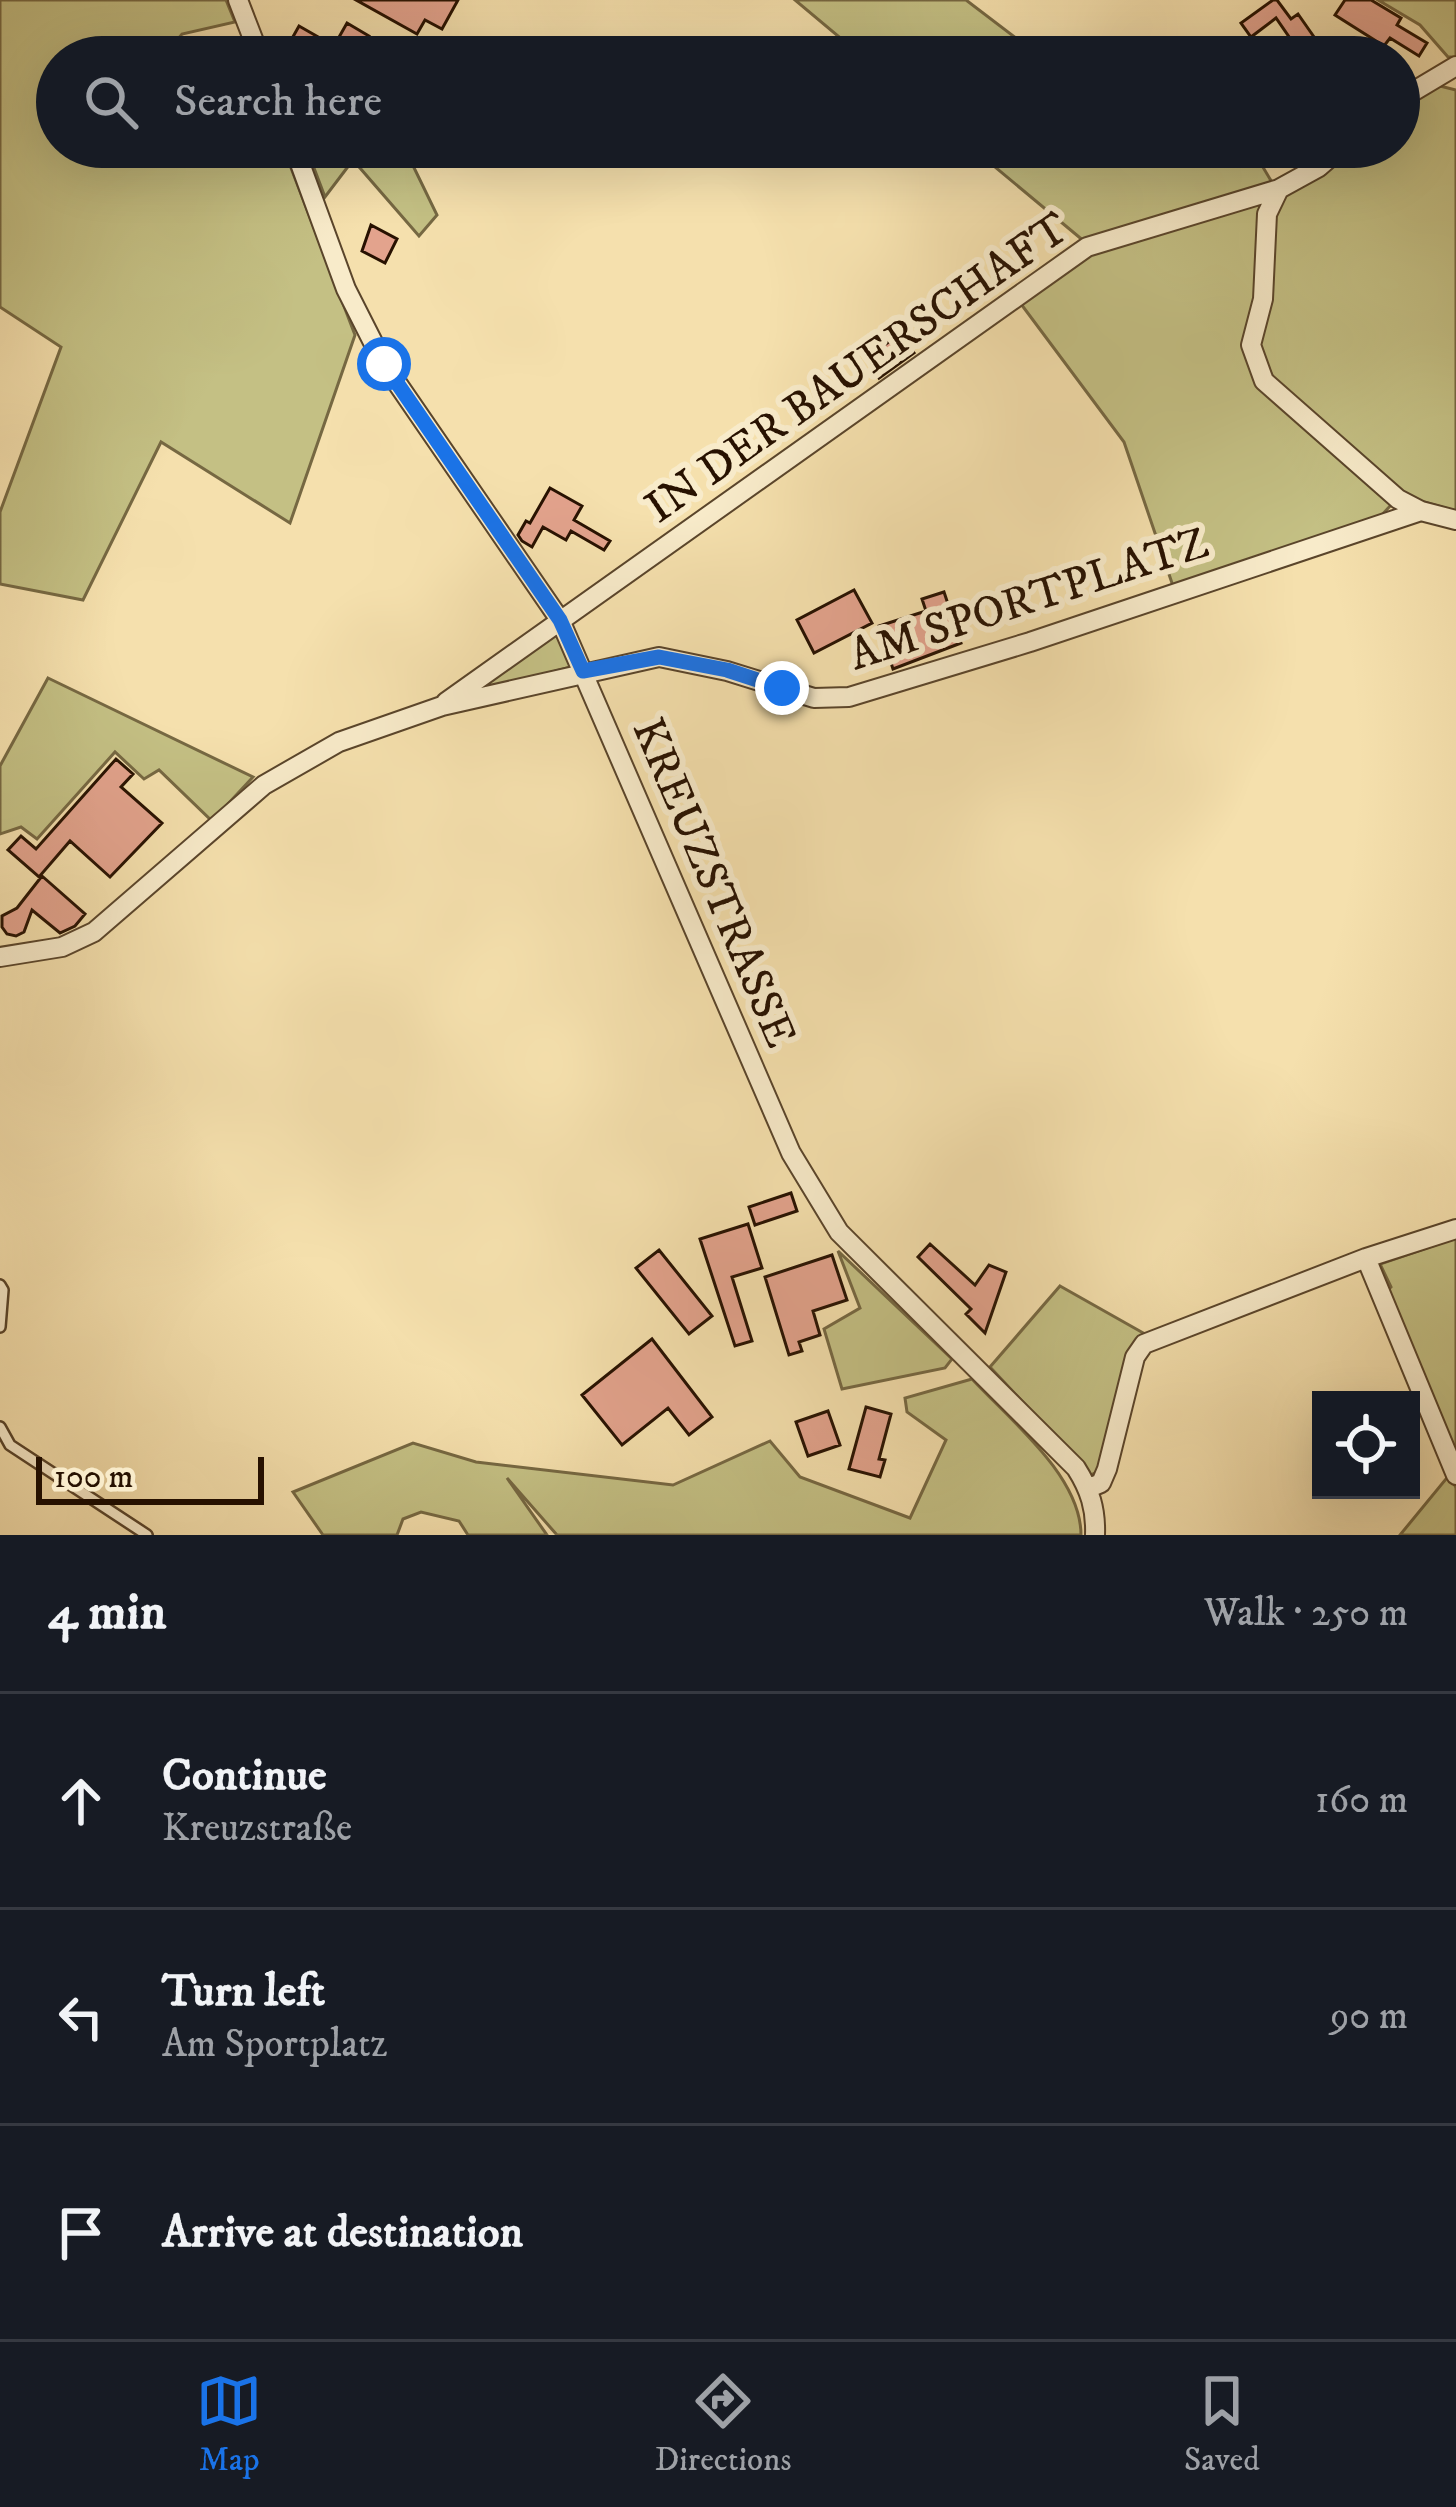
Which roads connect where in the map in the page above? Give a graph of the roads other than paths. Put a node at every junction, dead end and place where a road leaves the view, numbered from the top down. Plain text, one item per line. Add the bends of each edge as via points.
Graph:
1 (238, 0) edge
2 (252, 36) edge
3 (1456, 66) edge
4 (1420, 87) edge
5 (302, 168) edge
6 (1317, 168) edge
7 (1279, 189) junction
8 (1421, 511) junction
9 (1456, 520) edge
10 (560, 620) junction
11 (583, 671) junction
12 (442, 706) junction
13 (0, 956) edge
14 (1456, 1228) edge
15 (1366, 1258) junction
16 (0, 1285) edge
17 (0, 1327) edge
18 (0, 1427) edge
19 (1456, 1475) edge
20 (1089, 1488) junction
21 (147, 1535) edge
22 (1095, 1535) edge

1 - 2 street
3 - 4 street
5 - 10 street, KREUZSTRASSE via 346,290 384,364
6 - 7 street, IN DER BAUERSCHAFT
7 - 8 street via 1267,214 1263,298 1251,345 1256,366 1398,499
7 - 10 street, IN DER BAUERSCHAFT via 1088,247
8 - 9 street
8 - 11 street, AM SPORTPLATZ via 849,697 814,698 659,657
10 - 11 street, KREUZSTRASSE
10 - 12 street, IN DER BAUERSCHAFT
11 - 12 street, IN DER BAUERSCHAFT
11 - 20 street, KREUZSTRASSE via 790,1153 818,1200 839,1232
12 - 13 street, IN DER BAUERSCHAFT via 339,742 264,785 94,932 62,947
14 - 15 street
15 - 19 street
15 - 20 street via 1144,1344 1107,1469
16 - 17 lane
18 - 21 lane via 10,1445
20 - 22 street

